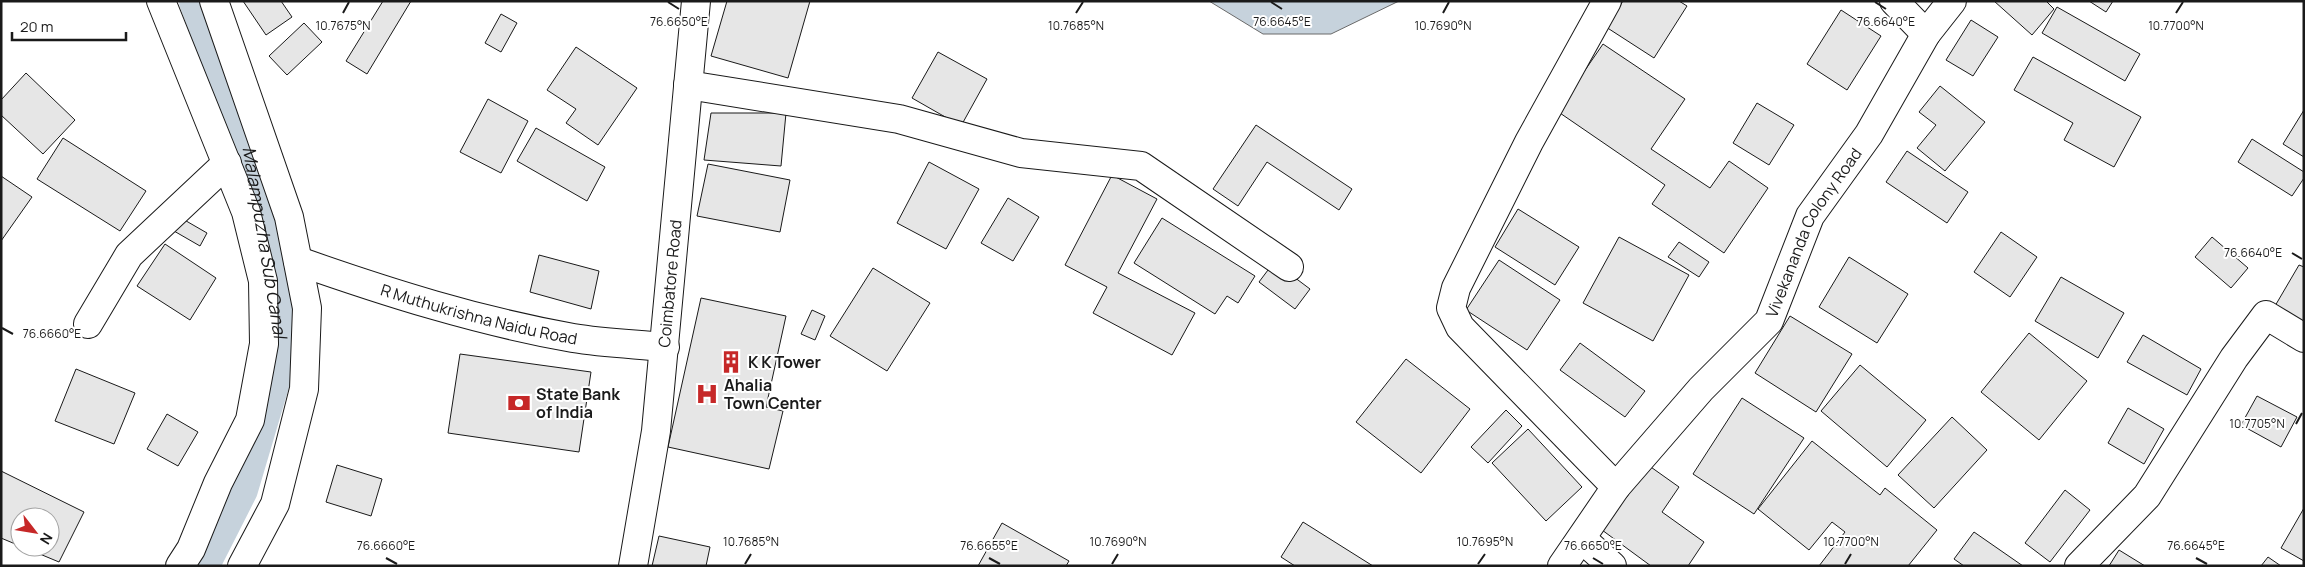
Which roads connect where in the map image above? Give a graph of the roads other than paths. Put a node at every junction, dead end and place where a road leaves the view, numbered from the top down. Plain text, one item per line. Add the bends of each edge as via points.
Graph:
1 (161, 1) edge
2 (214, 1) edge
3 (696, 1) edge
4 (1607, 1) edge
5 (1894, 1) edge
6 (1952, 1) edge
7 (1926, 34) junction
8 (688, 85) junction
9 (252, 111) junction
10 (213, 126) junction
11 (227, 163) junction
12 (298, 261) junction
13 (1289, 267) dead end
14 (88, 324) dead end
15 (2304, 338) edge
16 (665, 347) junction
17 (1616, 487) junction
18 (1582, 538) junction
19 (180, 566) edge
20 (242, 566) edge
21 (633, 566) edge
22 (1562, 566) edge
23 (1612, 566) edge
24 (2079, 566) edge

1 - 10 street
2 - 9 street
3 - 8 street, Coimbatore Road
4 - 17 street via 1528,142 1456,288 1451,308 1460,327
5 - 7 street
6 - 7 street, Vivekananda Colony Road
7 - 17 street, Vivekananda Colony Road via 1869,134 1810,216 1769,320 1701,389
8 - 13 street via 899,118 1021,153 1141,166
8 - 16 street, Coimbatore Road
9 - 10 street
9 - 12 street via 289,217
10 - 11 street
11 - 14 street via 129,255
11 - 19 street via 246,212 263,281 264,344 250,420 218,483 191,549
12 - 16 street, R Muthukrishna Naidu Road via 392,294 488,320 575,338
12 - 20 street via 307,308 304,389 275,504
15 - 24 street via 2266,315 2234,358 2147,496
16 - 21 street, Coimbatore Road via 656,431
17 - 18 street, Vivekananda Colony Road
18 - 22 street, Vivekananda Colony Road
18 - 23 street

